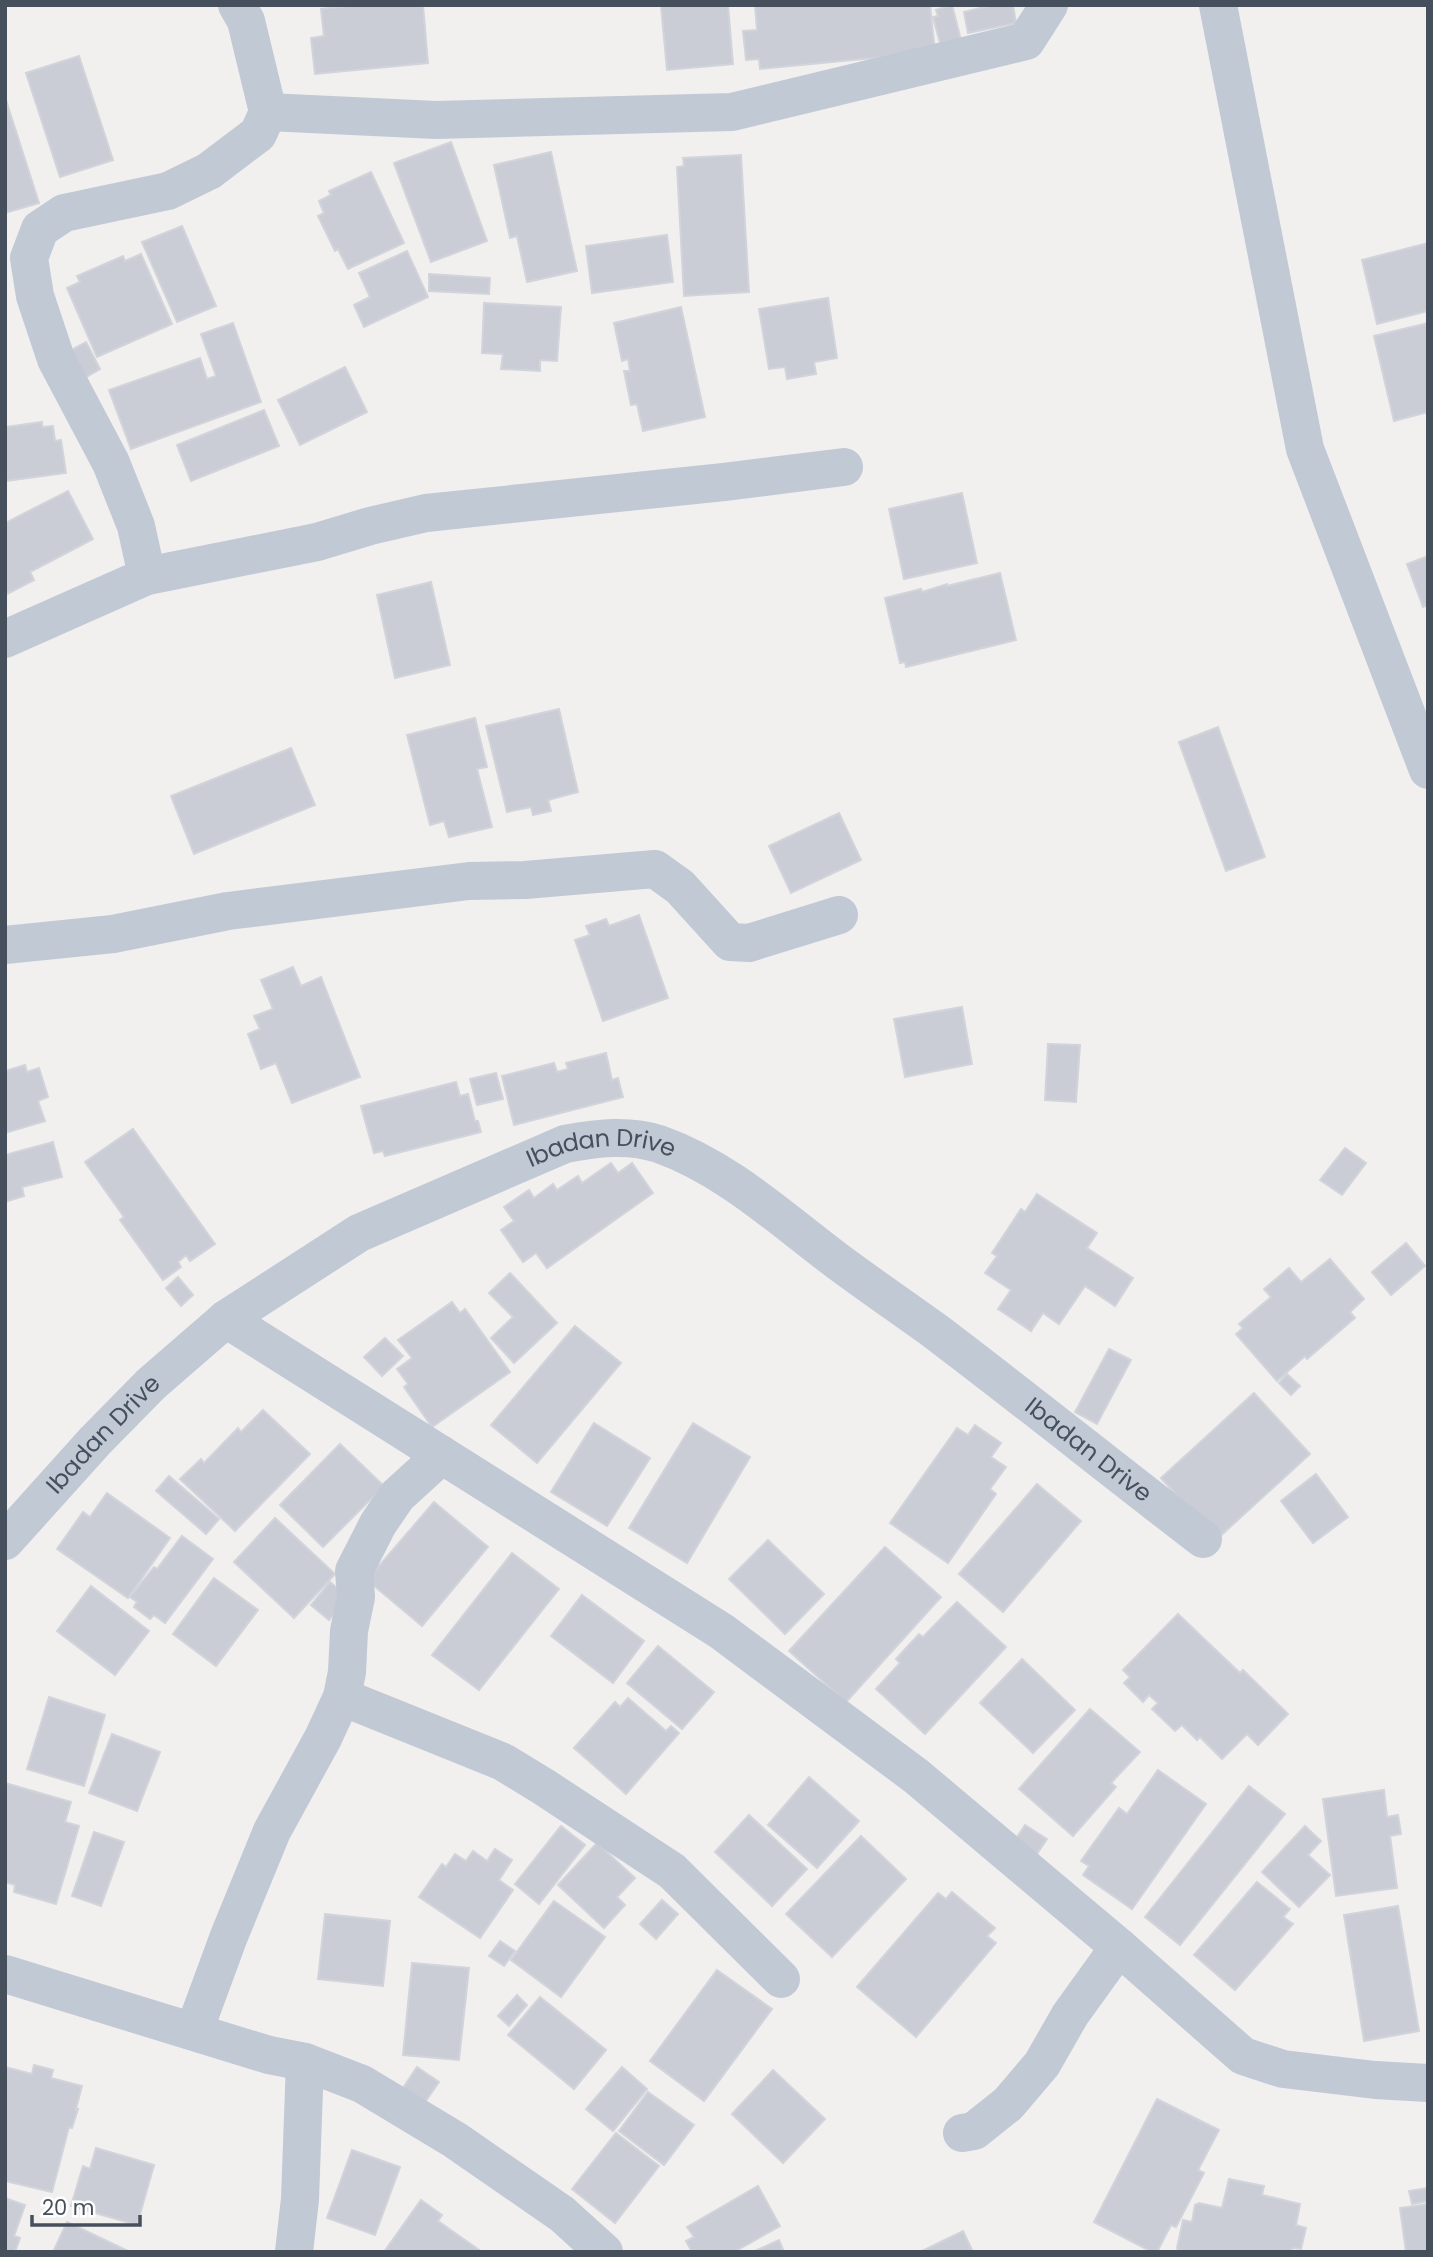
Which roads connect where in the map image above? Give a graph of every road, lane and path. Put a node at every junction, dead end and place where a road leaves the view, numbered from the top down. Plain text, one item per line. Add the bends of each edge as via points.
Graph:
1 (237, 5) edge
2 (1049, 5) edge
3 (1218, 5) edge
4 (268, 112) junction
5 (40, 229) junction
6 (5, 242) edge
7 (844, 467) dead end
8 (147, 576) junction
9 (5, 639) edge
10 (1428, 769) edge
11 (839, 915) dead end
12 (5, 945) edge
13 (226, 1319) junction
14 (442, 1455) junction
15 (1203, 1539) dead end
16 (5, 1541) edge
17 (342, 1697) junction
18 (1119, 1947) junction
19 (5, 1974) edge
20 (781, 1979) dead end
21 (194, 2031) junction
22 (305, 2062) junction
23 (1428, 2083) edge
24 (962, 2133) dead end
25 (294, 2252) edge
26 (604, 2252) edge

1 - 4 street via 246,21
2 - 4 street via 1026,41 732,111 436,120
3 - 10 street via 1305,449
4 - 5 street via 258,134 209,171 168,191 64,213
5 - 6 street
5 - 8 street via 29,258 35,296 56,359 111,463 136,526
7 - 8 street via 426,513 307,544
8 - 9 street
11 - 12 street via 749,943 730,942 680,887 655,869 469,881 228,911 113,934
13 - 14 street
13 - 15 street, Ibadan Drive via 359,1233 565,1144 598,1137 658,1144 703,1164 757,1197
13 - 16 street, Ibadan Drive via 150,1384
14 - 17 street via 397,1496 354,1571 356,1597
14 - 18 street via 721,1631 916,1776
17 - 20 street via 503,1762 555,1794 671,1871
17 - 21 street via 272,1831
18 - 23 street via 1243,2056 1283,2068
18 - 24 street via 1070,2015 1042,2064 1008,2104 974,2131
19 - 21 street
21 - 22 street
22 - 25 street
22 - 26 street via 362,2084 455,2140 562,2214

